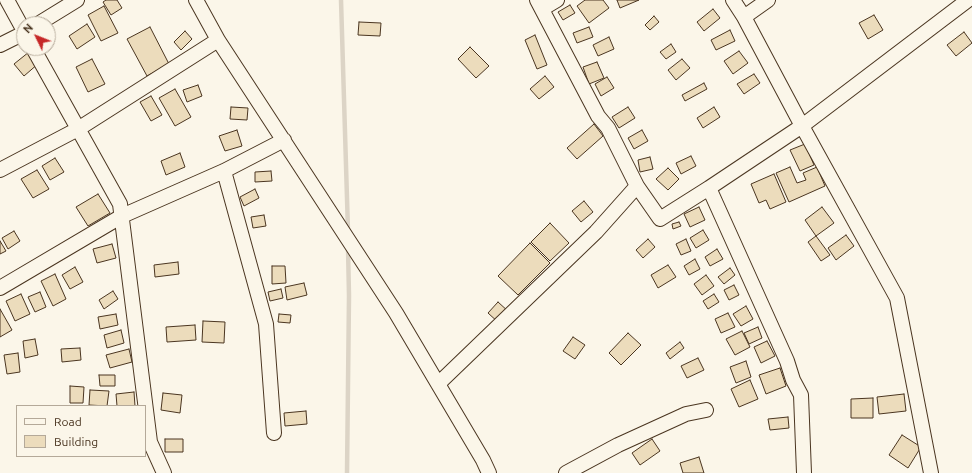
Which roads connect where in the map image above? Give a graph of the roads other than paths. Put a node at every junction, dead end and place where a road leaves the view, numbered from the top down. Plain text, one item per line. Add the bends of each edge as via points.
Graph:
1 (6, 0) edge
2 (78, 0) edge
3 (196, 0) edge
4 (557, 0) edge
5 (733, 0) edge
6 (768, 0) edge
7 (968, 0) edge
8 (540, 5) edge
9 (51, 16) edge
10 (744, 17) junction
11 (16, 18) edge
12 (16, 36) edge
13 (218, 40) junction
14 (0, 45) edge
15 (37, 56) edge
16 (802, 126) junction
17 (78, 129) junction
18 (284, 140) junction
19 (0, 170) edge
20 (224, 171) junction
21 (637, 186) junction
22 (709, 188) junction
23 (122, 216) junction
24 (0, 288) edge
25 (438, 384) junction
26 (145, 405) edge
27 (146, 410) edge
28 (706, 410) dead end
29 (274, 433) dead end
30 (164, 473) edge
31 (489, 473) edge
32 (566, 473) edge
33 (804, 473) edge
34 (931, 473) edge

1 - 11 street
2 - 9 street
3 - 13 street
4 - 8 street
5 - 10 street
6 - 10 street
7 - 16 street
8 - 21 street
10 - 16 street
12 - 14 street
13 - 17 street
13 - 18 street
15 - 17 street
16 - 22 street
16 - 34 street via 897,298
17 - 19 street
17 - 23 street via 120,204
18 - 20 street
18 - 25 street
20 - 23 street
20 - 29 street via 266,324
21 - 22 street via 660,219
21 - 25 street via 596,232
22 - 33 street via 801,395
23 - 24 street
23 - 26 street
25 - 31 street
27 - 30 street via 150,442
28 - 32 street via 686,414 618,445

